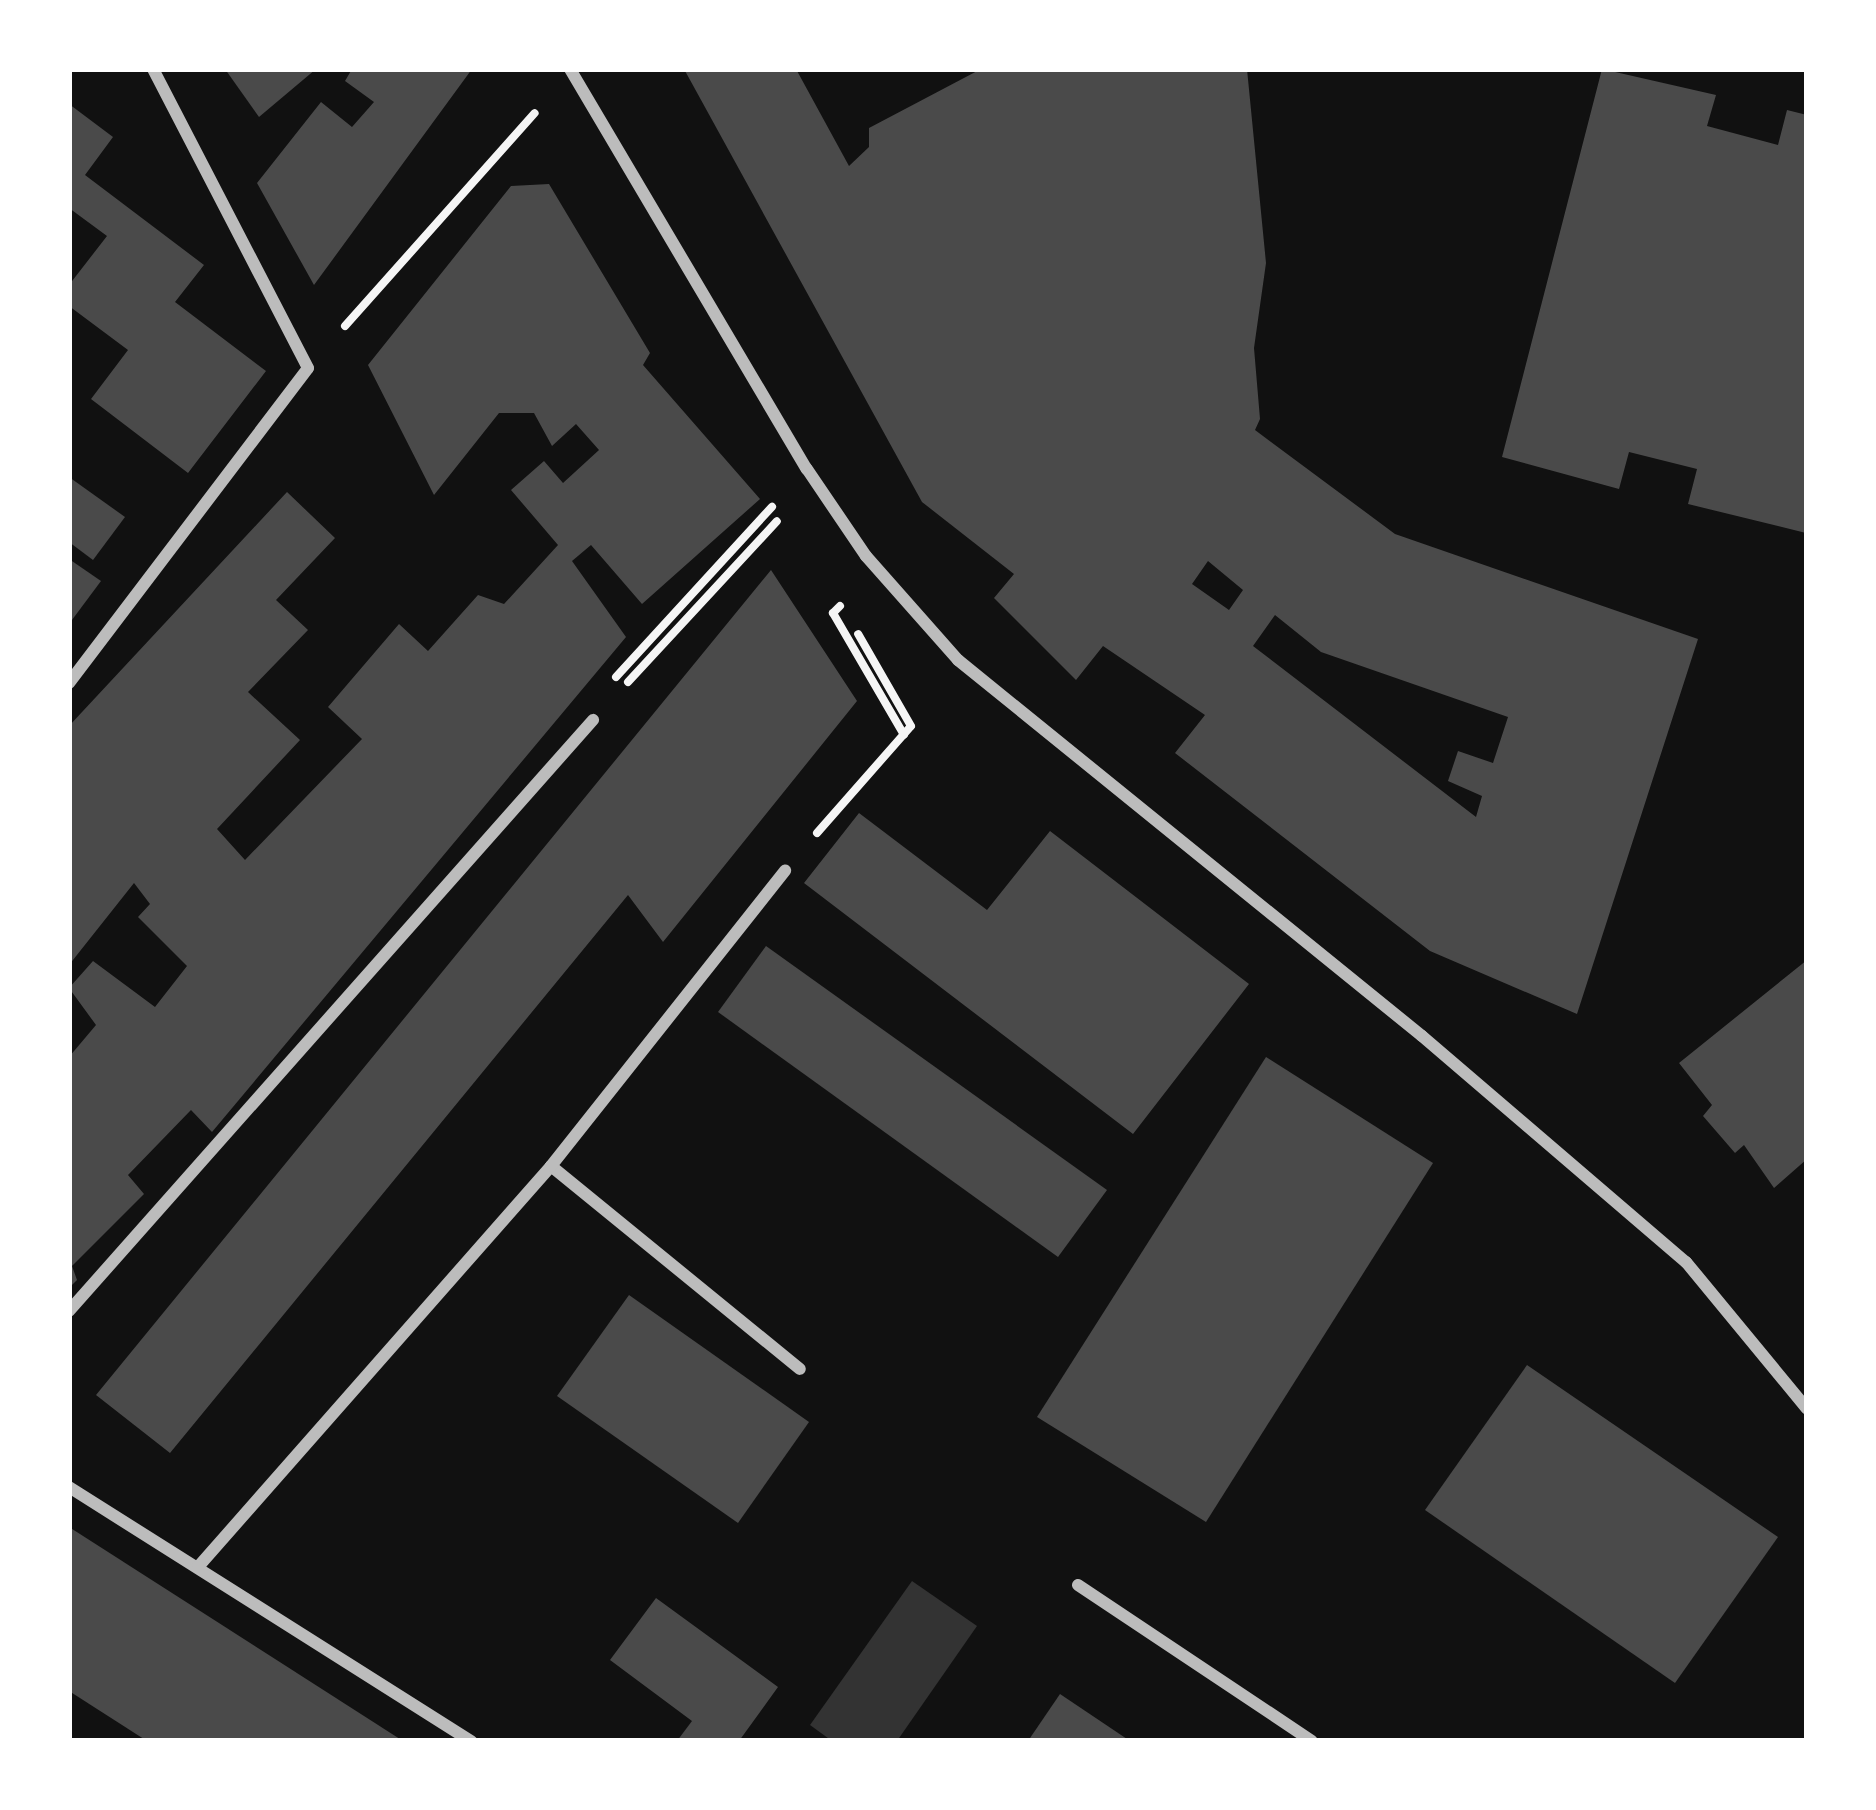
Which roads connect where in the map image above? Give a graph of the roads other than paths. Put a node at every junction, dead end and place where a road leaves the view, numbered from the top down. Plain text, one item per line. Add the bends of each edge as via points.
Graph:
1 (153, 69) edge
2 (571, 70) edge
3 (69, 683) edge
4 (592, 720) road end
5 (785, 871) road end
6 (551, 1166) junction
7 (69, 1311) edge
8 (800, 1369) dead end
9 (1807, 1409) edge
10 (69, 1487) edge
11 (198, 1567) junction
12 (1078, 1585) dead end
13 (471, 1741) edge
14 (1312, 1741) edge

1 - 3 street via 308,368
2 - 9 street via 811,475 877,568 958,660 1686,1262
4 - 7 street
5 - 6 street
6 - 8 street
6 - 11 street
10 - 11 street
11 - 13 street
12 - 14 street

